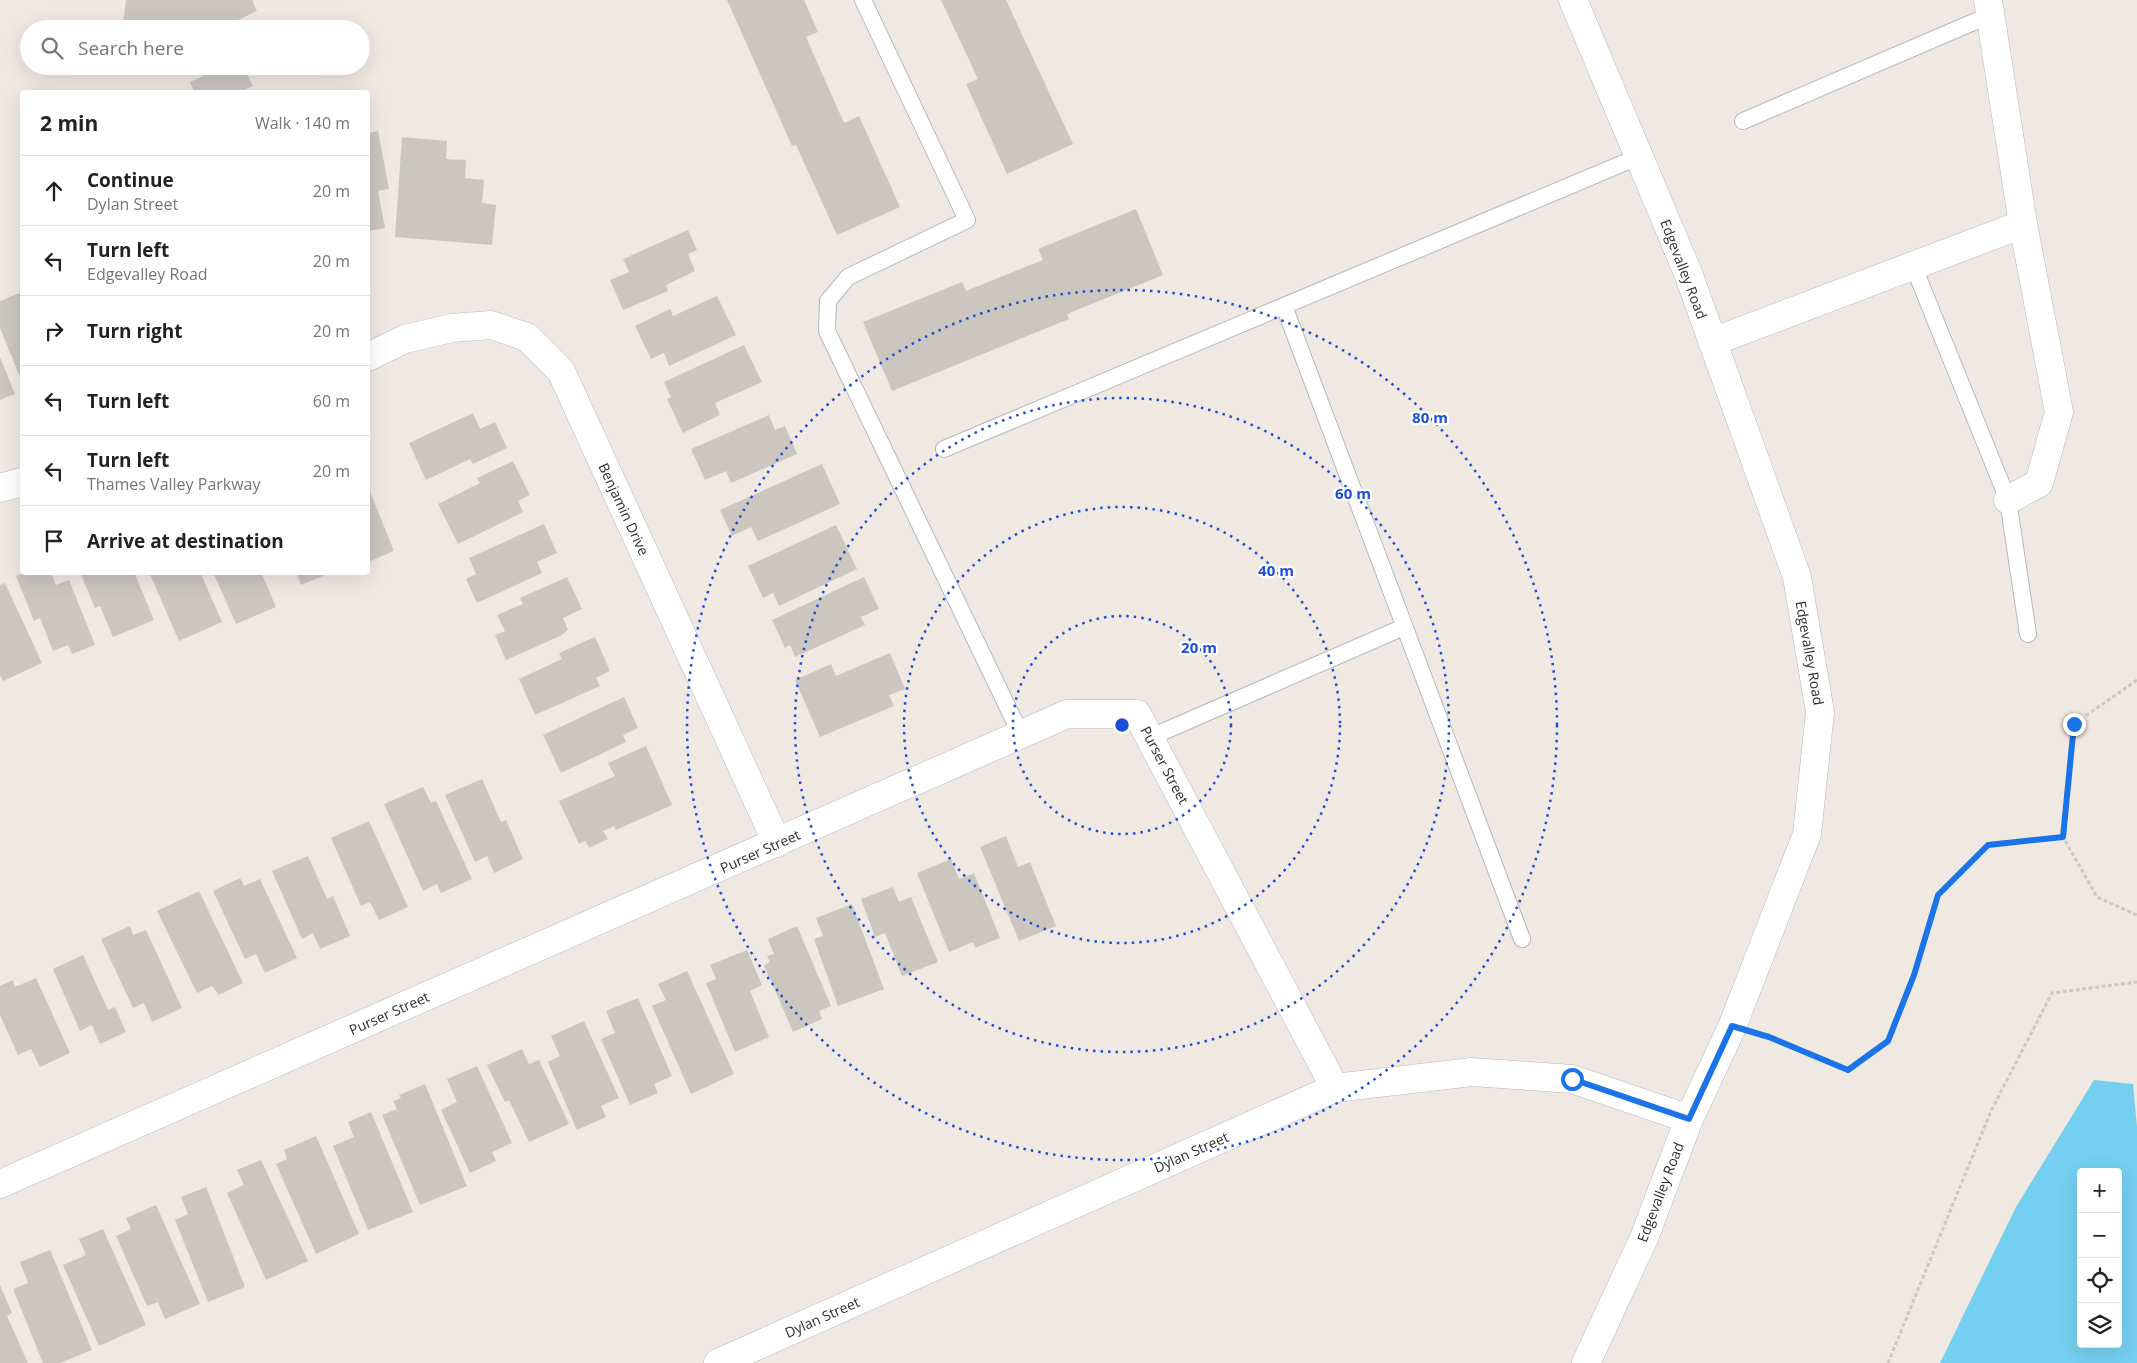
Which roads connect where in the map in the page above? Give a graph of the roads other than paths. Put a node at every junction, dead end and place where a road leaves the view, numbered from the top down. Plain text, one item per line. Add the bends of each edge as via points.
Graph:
1 (863, 0) edge
2 (1573, 0) edge
3 (1989, 8) edge
4 (1743, 121) dead end
5 (1638, 157) junction
6 (2023, 224) junction
7 (1913, 265) junction
8 (1284, 306) junction
9 (1712, 342) junction
10 (370, 355) edge
11 (944, 449) dead end
12 (20, 483) edge
13 (0, 488) edge
14 (2008, 500) junction
15 (1404, 627) junction
16 (2028, 634) dead end
17 (1021, 735) junction
18 (1151, 737) junction
19 (777, 843) junction
20 (1522, 939) dead end
21 (1335, 1088) junction
22 (1689, 1119) junction
23 (0, 1184) edge
24 (718, 1363) edge
25 (1586, 1363) edge

1 - 17 lane via 967,220 848,277 828,301 827,332
2 - 5 street, Edgevalley Road
3 - 4 lane
3 - 6 street
5 - 8 lane
5 - 9 street, Edgevalley Road via 1688,273
6 - 7 street
6 - 14 street via 2059,412 2039,483
7 - 9 street
7 - 14 lane
8 - 11 lane
8 - 15 lane
9 - 22 street, Edgevalley Road via 1797,577 1820,712 1806,834 1732,1026
10 - 19 street, Benjamin Drive via 405,339 452,328 491,325 527,337 561,371
12 - 13 street
14 - 16 lane
15 - 18 lane
15 - 20 lane
17 - 18 street, Purser Street via 1067,714 1137,714
17 - 19 street, Purser Street
18 - 21 street, Purser Street
19 - 23 street, Purser Street
21 - 22 street, Dylan Street via 1472,1072 1572,1079
21 - 24 street, Dylan Street
22 - 25 street, Edgevalley Road via 1644,1238

